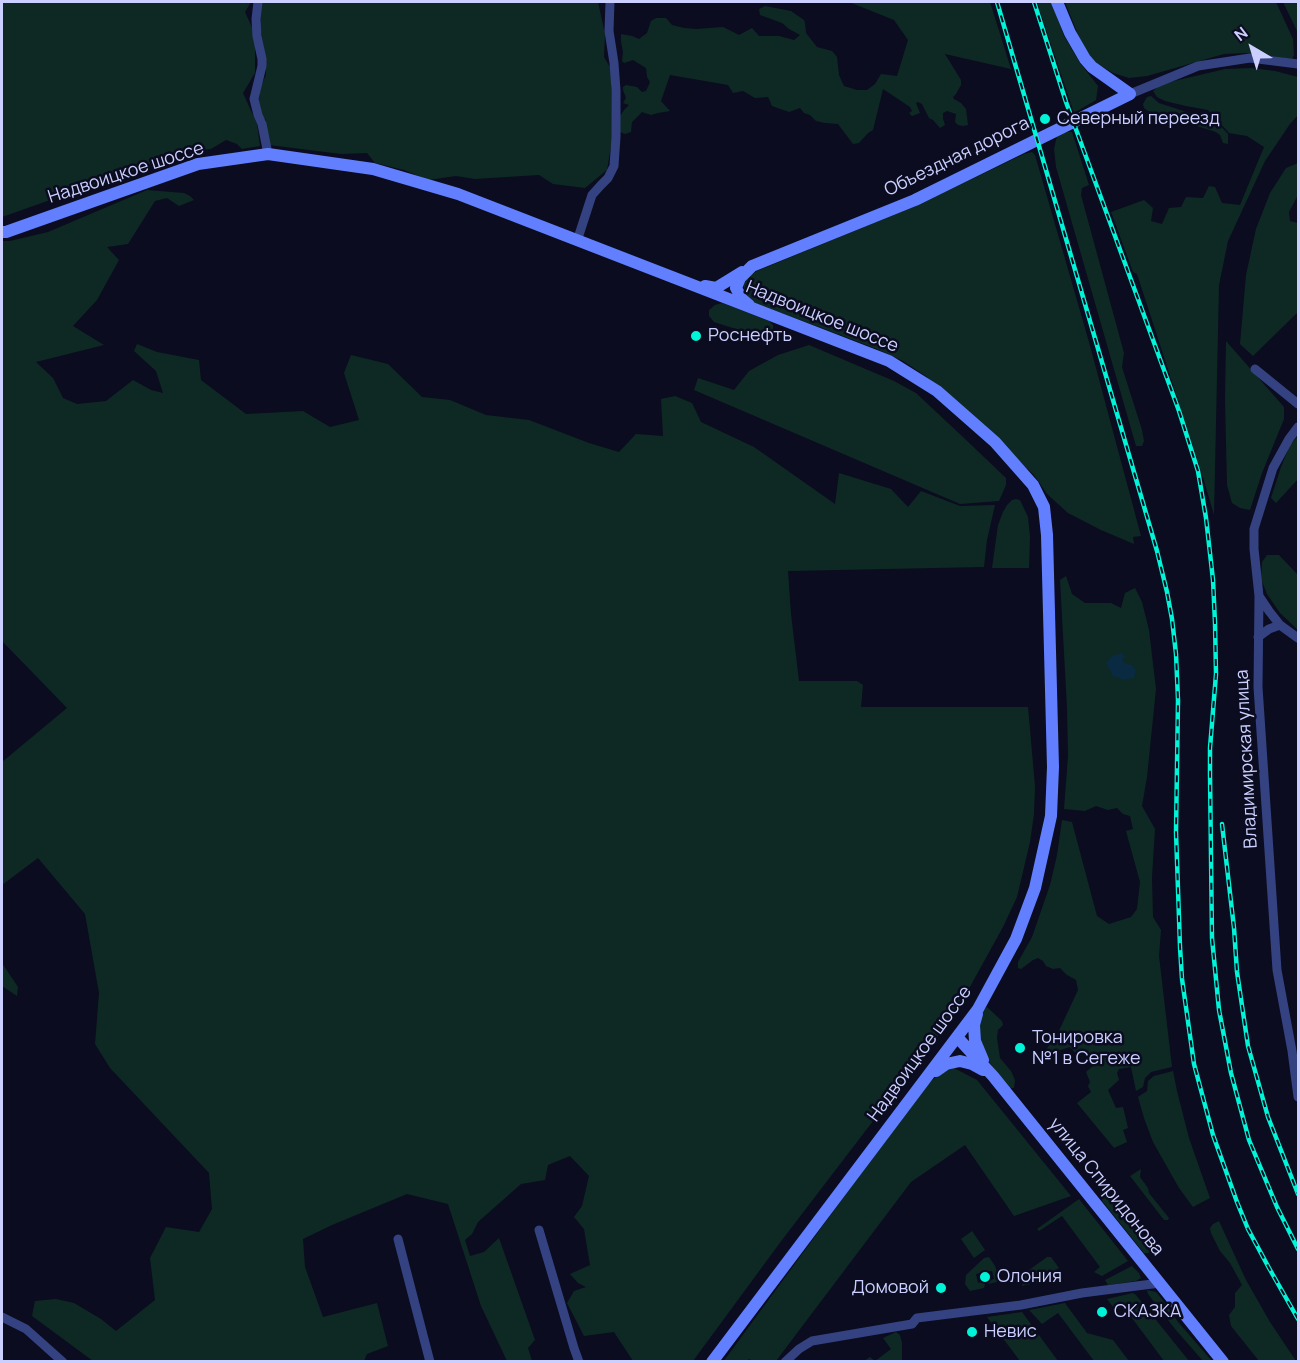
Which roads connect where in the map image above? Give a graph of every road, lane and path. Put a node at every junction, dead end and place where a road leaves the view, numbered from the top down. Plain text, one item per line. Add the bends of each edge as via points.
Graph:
1 (258, 2) edge
2 (610, 2) edge
3 (1057, 2) edge
4 (1299, 64) edge
5 (1130, 94) junction
6 (268, 154) junction
7 (2, 232) edge
8 (577, 241) junction
9 (752, 266) junction
10 (686, 282) junction
11 (753, 308) junction
12 (1255, 369) dead end
13 (1299, 404) edge
14 (1299, 427) edge
15 (1259, 596) junction
16 (1280, 625) junction
17 (1258, 637) junction
18 (1299, 638) edge
19 (978, 1010) junction
20 (957, 1037) junction
21 (993, 1077) junction
22 (922, 1084) junction
23 (1299, 1096) edge
24 (539, 1230) dead end
25 (398, 1239) dead end
26 (1160, 1283) junction
27 (2, 1317) edge
28 (63, 1362) edge
29 (430, 1362) edge
30 (579, 1362) edge
31 (712, 1362) edge
32 (785, 1362) edge
33 (1223, 1362) edge

1 - 6 street via 257,36 262,66 254,99
2 - 8 street via 616,90 614,166 592,195
3 - 5 main road via 1085,59
4 - 5 street, Объездная дорога via 1250,58 1198,66
5 - 9 main road, Объездная дорога via 915,200
6 - 7 main road, Надвоицкое шоссе via 198,164
6 - 8 main road, Надвоицкое шоссе via 373,169 458,194
8 - 10 main road, Надвоицкое шоссе
9 - 10 main road, Объездная дорога via 716,288
9 - 11 main road via 736,288
10 - 11 main road, Надвоицкое шоссе
11 - 19 main road, Надвоицкое шоссе via 889,361 937,391 995,442 1033,485 1044,507 1053,767 1051,816 1035,888 1020,929
12 - 13 street
14 - 15 street, Владимирская улица via 1273,468 1254,529
15 - 16 street
15 - 17 street, Владимирская улица
16 - 17 street
16 - 18 street
17 - 23 street, Владимирская улица via 1277,970
19 - 20 main road, Надвоицкое шоссе
19 - 21 main road via 975,1041
20 - 21 main road, улица Спиридонова
20 - 22 main road, Надвоицкое шоссе
21 - 22 main road via 972,1064 954,1062 940,1067
21 - 26 main road, улица Спиридонова
22 - 31 main road, Надвоицкое шоссе
24 - 30 street
25 - 29 street
26 - 32 street via 917,1318 912,1324 812,1341
26 - 33 main road, улица Спиридонова
27 - 28 street via 26,1329

